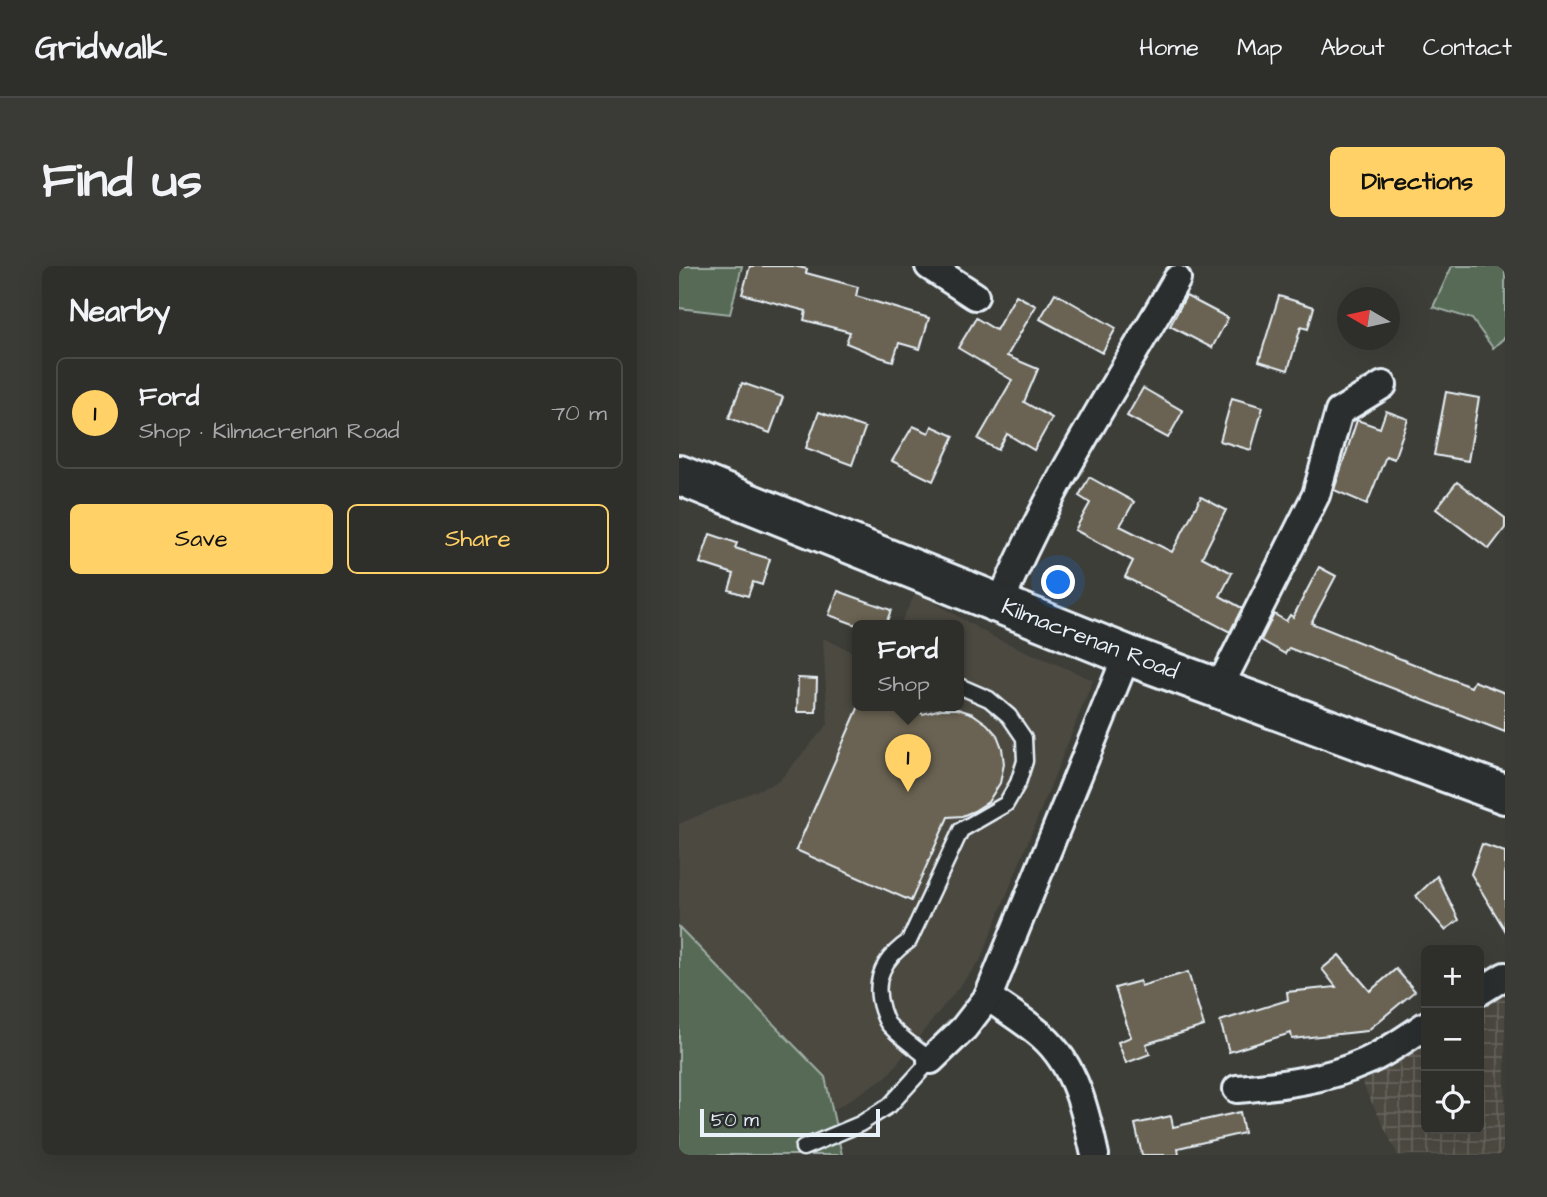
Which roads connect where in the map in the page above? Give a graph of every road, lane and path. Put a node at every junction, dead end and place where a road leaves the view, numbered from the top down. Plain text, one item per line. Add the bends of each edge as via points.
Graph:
1 (929, 266) edge
2 (1177, 278) dead end
3 (975, 296) dead end
4 (1383, 385) dead end
5 (679, 475) edge
6 (1000, 604) junction
7 (1127, 655) junction
8 (964, 688) edge
9 (1219, 688) junction
10 (1505, 794) edge
11 (1505, 976) edge
12 (1484, 989) edge
13 (988, 997) junction
14 (1421, 1029) edge
15 (931, 1060) junction
16 (1237, 1089) dead end
17 (803, 1148) dead end
18 (1095, 1155) edge

1 - 3 street
2 - 6 street via 1017,562
4 - 9 street via 1339,412 1316,495
5 - 6 main road, Kilmacrenan Road
6 - 7 main road, Kilmacrenan Road
7 - 9 main road, Kilmacrenan Road
7 - 13 street
8 - 15 lane via 989,699 1009,716 1024,738 1025,761 1006,804 961,830 909,941 883,965 877,985 887,1023
9 - 10 main road, Kilmacrenan Road
11 - 12 street
13 - 15 street
13 - 18 street via 1043,1037 1062,1059 1076,1085
14 - 16 street via 1368,1061 1334,1075
15 - 17 lane via 890,1105 860,1124

